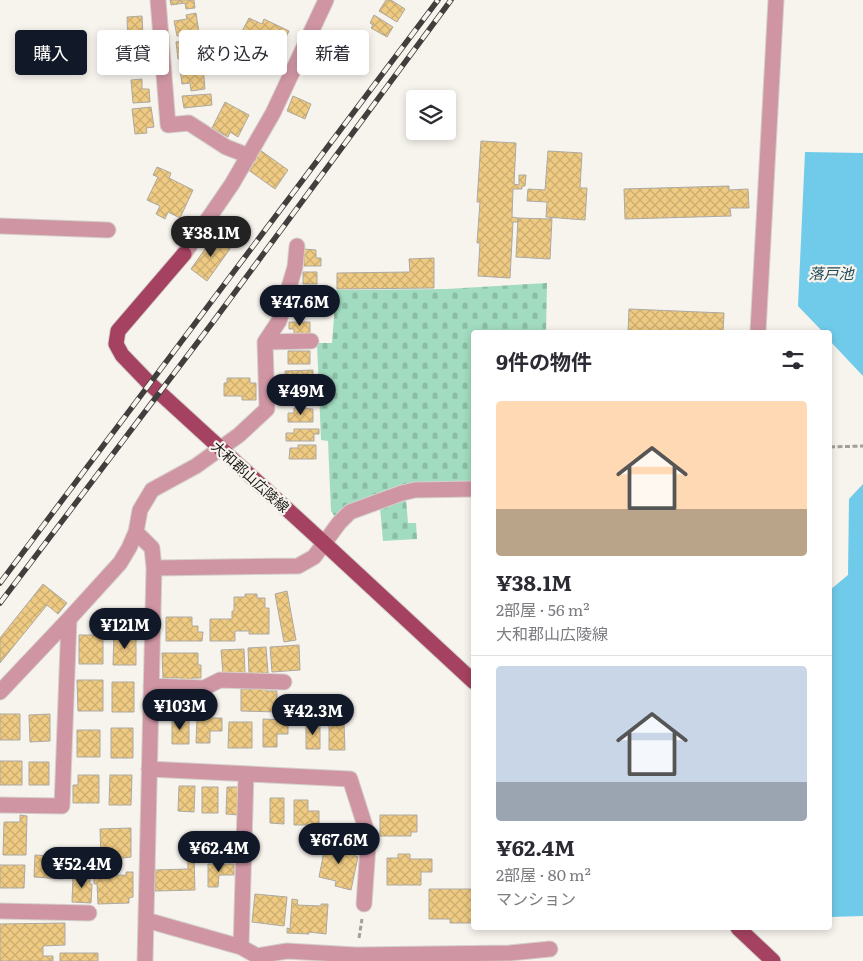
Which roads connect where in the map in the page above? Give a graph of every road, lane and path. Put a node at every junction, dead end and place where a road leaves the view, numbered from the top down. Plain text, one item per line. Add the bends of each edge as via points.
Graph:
1 (158, 0) edge
2 (326, 0) edge
3 (776, 0) edge
4 (249, 156) junction
5 (0, 226) edge
6 (108, 230) dead end
7 (297, 246) dead end
8 (184, 254) joint
9 (758, 330) edge
10 (311, 341) dead end
11 (265, 342) junction
12 (863, 446) edge
13 (832, 447) edge
14 (221, 448) junction
15 (471, 489) edge
16 (136, 532) junction
17 (324, 543) junction
18 (154, 568) junction
19 (69, 619) junction
20 (471, 679) edge
21 (284, 682) dead end
22 (151, 686) junction
23 (0, 692) edge
24 (149, 770) junction
25 (246, 774) junction
26 (0, 805) edge
27 (364, 904) joint
28 (0, 911) edge
29 (89, 914) dead end
30 (146, 920) junction
31 (740, 930) edge
32 (241, 948) junction
33 (550, 950) dead end
34 (356, 955) junction
35 (256, 958) edge
36 (145, 961) edge
37 (773, 961) edge

1 - 4 street via 168,125 189,123 226,147
2 - 4 street
3 - 9 street
4 - 8 street
5 - 6 street
7 - 11 street via 295,267 279,321
8 - 14 main road, 大和郡山広陵線 via 118,331 116,344 149,383
10 - 11 street
11 - 14 street via 266,408
12 - 13 path
14 - 16 street via 152,490 140,510
14 - 17 main road, 大和郡山広陵線
15 - 17 street via 415,490 369,504 350,512
16 - 18 street via 152,548
16 - 19 street via 120,562
17 - 18 street via 314,557 298,566
17 - 20 main road, 大和郡山広陵線
18 - 22 street
19 - 23 street
19 - 26 street via 62,806
21 - 22 street via 220,680 204,688
22 - 24 street
24 - 25 street
24 - 30 street
25 - 27 street via 350,779 368,846
25 - 32 street
27 - 34 path
28 - 29 street
30 - 32 street
30 - 36 street
31 - 37 main road
32 - 35 street
33 - 34 street
34 - 35 street via 287,952

